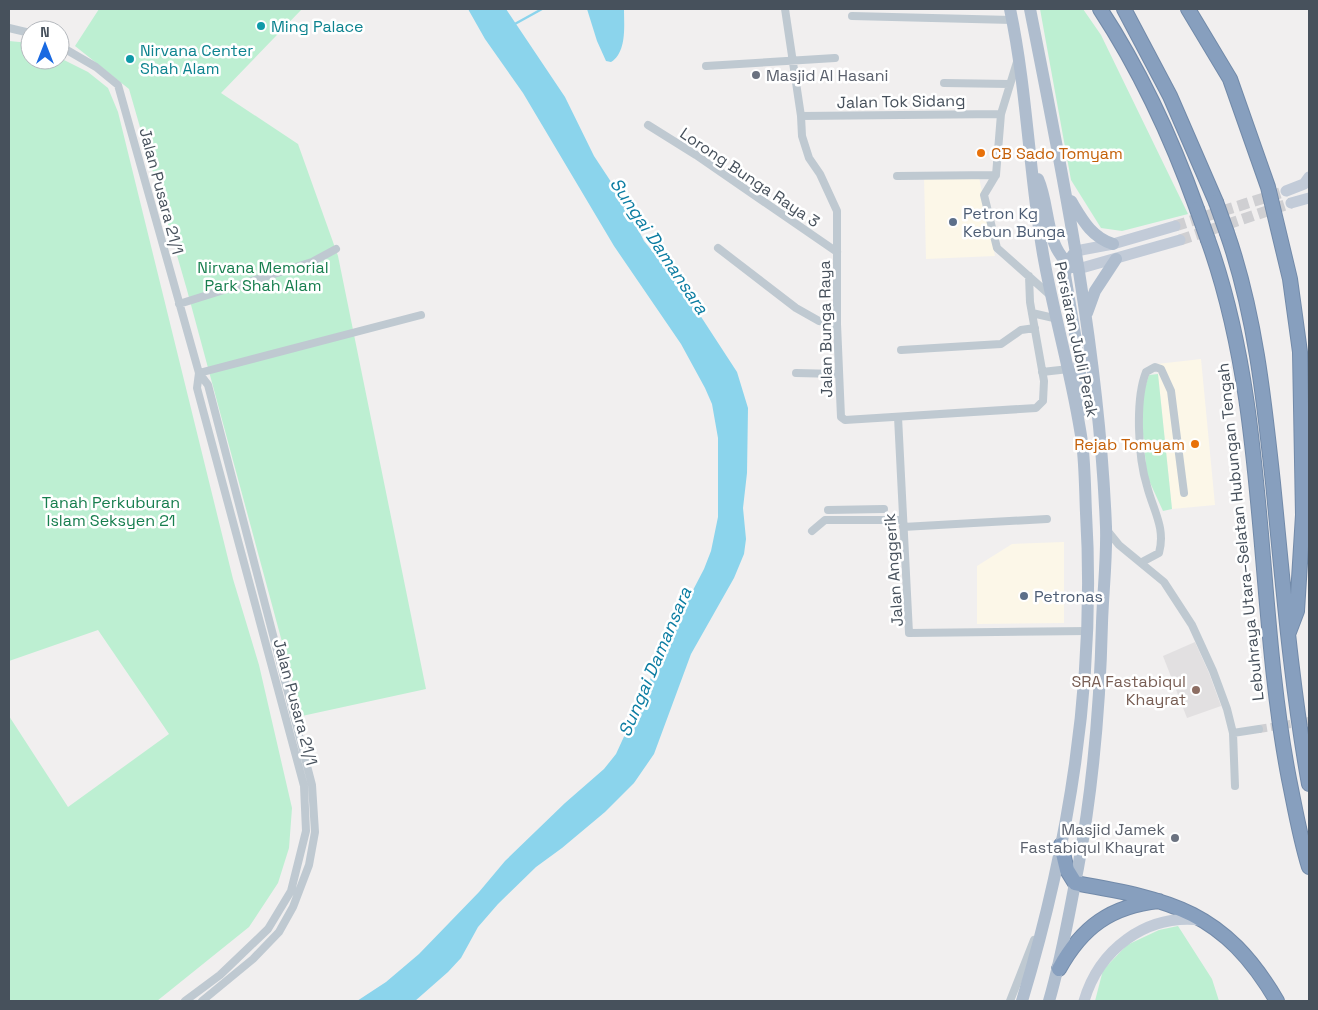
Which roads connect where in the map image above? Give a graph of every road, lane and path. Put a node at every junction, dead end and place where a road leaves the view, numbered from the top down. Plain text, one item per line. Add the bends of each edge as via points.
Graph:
1 (785, 9) edge
2 (1030, 9) edge
3 (1100, 9) edge
4 (1124, 9) edge
5 (1188, 9) edge
6 (1011, 14) edge
7 (852, 16) dead end
8 (70, 52) edge
9 (1018, 56) junction
10 (835, 58) dead end
11 (793, 61) junction
12 (706, 66) dead end
13 (944, 83) dead end
14 (1010, 84) junction
15 (1001, 114) junction
16 (801, 116) junction
17 (648, 125) dead end
18 (1030, 161) junction
19 (996, 175) junction
20 (897, 176) dead end
21 (1309, 177) edge
22 (1286, 191) tunnel mouth
23 (1067, 194) junction
24 (1309, 198) edge
25 (1291, 203) tunnel mouth
26 (1175, 226) tunnel mouth
27 (1180, 240) tunnel mouth
28 (1113, 244) junction
29 (718, 248) dead end
30 (336, 250) dead end
31 (1076, 251) junction
32 (837, 252) junction
33 (1116, 259) junction
34 (1073, 266) junction
35 (1029, 276) junction
36 (1053, 297) junction
37 (179, 304) junction
38 (1032, 313) junction
39 (421, 314) dead end
40 (1086, 316) junction
41 (1058, 319) junction
42 (837, 324) junction
43 (1035, 328) junction
44 (901, 350) dead end
45 (1069, 369) junction
46 (1042, 372) junction
47 (198, 373) junction
48 (796, 374) dead end
49 (838, 374) junction
50 (898, 417) junction
51 (1082, 443) junction
52 (1184, 493) dead end
53 (884, 509) dead end
54 (828, 510) dead end
55 (869, 510) junction
56 (1047, 519) dead end
57 (869, 520) junction
58 (903, 524) junction
59 (1106, 530) junction
60 (812, 531) dead end
61 (1142, 562) junction
62 (1088, 630) junction
63 (1289, 632) junction
64 (1259, 729) tunnel mouth
65 (1233, 733) junction
66 (1309, 784) edge
67 (1235, 786) dead end
68 (1061, 845) junction
69 (1309, 867) edge
70 (1075, 883) junction
71 (1049, 901) junction
72 (1162, 901) junction
73 (1204, 921) junction
74 (1059, 969) junction
75 (185, 1001) edge
76 (202, 1001) edge
77 (1010, 1001) edge
78 (1022, 1001) edge
79 (1049, 1001) edge
80 (1084, 1001) edge
81 (1277, 1001) edge

1 - 11 street, Jalan Bunga Raya
2 - 23 main road, Persiaran Jubli Perak
3 - 69 highway, Lebuhraya Utara–Selatan Hubungan Tengah, bridge via 1132,63 1167,134 1219,270 1234,329 1249,422 1280,731 1301,842
4 - 63 highway, bridge via 1170,96 1216,202 1250,315 1265,404
5 - 63 highway via 1230,79 1268,187 1290,279 1300,352 1303,506 1297,611
6 - 7 street
6 - 9 main road, Persiaran Jubli Perak
8 - 37 street, Jalan Pusara 21/1 via 96,66 118,85
9 - 14 street
9 - 18 main road, Persiaran Jubli Perak
10 - 11 street
11 - 12 street
11 - 16 street, Jalan Bunga Raya
13 - 14 street
14 - 15 street
15 - 16 street, Jalan Tok Sidang
15 - 19 street
16 - 32 street, Jalan Bunga Raya via 808,158 820,174 837,211
17 - 32 street, Lorong Bunga Raya 3
18 - 34 main road via 1043,189 1054,244 1060,256
18 - 36 main road, Persiaran Jubli Perak via 1043,254
19 - 20 street
19 - 35 street via 984,195 997,248
21 - 22 main road via 1304,184
23 - 28 main road via 1094,234
23 - 31 main road, Persiaran Jubli Perak
24 - 25 main road
26 - 28 main road
27 - 33 main road
28 - 31 main road
29 - 42 street via 796,308 819,321
30 - 37 street via 312,262
31 - 34 main road
32 - 42 street, Jalan Bunga Raya
33 - 34 main road
33 - 40 main road via 1094,291
34 - 40 main road, Persiaran Jubli Perak
34 - 51 main road via 1066,275 1079,358
35 - 36 street
35 - 38 street, Jalan Bunga Raya
36 - 41 main road, Persiaran Jubli Perak
37 - 47 street, Jalan Pusara 21/1
38 - 41 street
38 - 43 street, Jalan Bunga Raya
39 - 47 street
40 - 59 main road, Persiaran Jubli Perak via 1096,393
41 - 45 main road, Persiaran Jubli Perak
42 - 49 street, Jalan Bunga Raya
43 - 44 street via 1021,330 1001,344
43 - 46 street, Jalan Bunga Raya
45 - 46 street
45 - 51 main road, Persiaran Jubli Perak
46 - 50 street, Jalan Bunga Raya via 1043,401 1036,408
47 - 75 street, Jalan Pusara 21/1 via 198,388 304,786 306,831 291,891 268,929 220,975
47 - 76 street, Jalan Pusara 21/1 via 208,385 312,785 315,832 309,865 293,907 279,932 253,960
48 - 49 street
49 - 50 street, Jalan Bunga Raya via 840,411 845,420
50 - 58 street, Jalan Anggerik
51 - 62 main road, Persiaran Jubli Perak via 1088,547
52 - 61 street via 1171,391 1161,370 1154,367 1146,372 1138,406 1144,474 1162,529 1162,541 1159,553
53 - 55 street
54 - 55 street
55 - 57 street
56 - 58 street
57 - 58 street
57 - 60 street via 825,520
58 - 62 street, Jalan Anggerik via 909,633
59 - 61 street via 1119,545
59 - 70 main road, Persiaran Jubli Perak via 1099,714 1090,804
61 - 65 street via 1164,582 1192,625 1214,671
62 - 68 main road, Persiaran Jubli Perak via 1082,724
63 - 66 highway
64 - 65 street
65 - 67 street
68 - 70 highway via 1066,870
68 - 71 main road, Persiaran Jubli Perak
70 - 72 highway
70 - 74 main road, Persiaran Jubli Perak
71 - 77 street
71 - 78 main road, Persiaran Jubli Perak
72 - 73 highway
72 - 74 highway via 1133,906 1099,920 1075,942
73 - 80 main road via 1167,921 1132,934 1099,966
73 - 81 highway via 1229,938 1264,979
74 - 79 main road, Persiaran Jubli Perak

